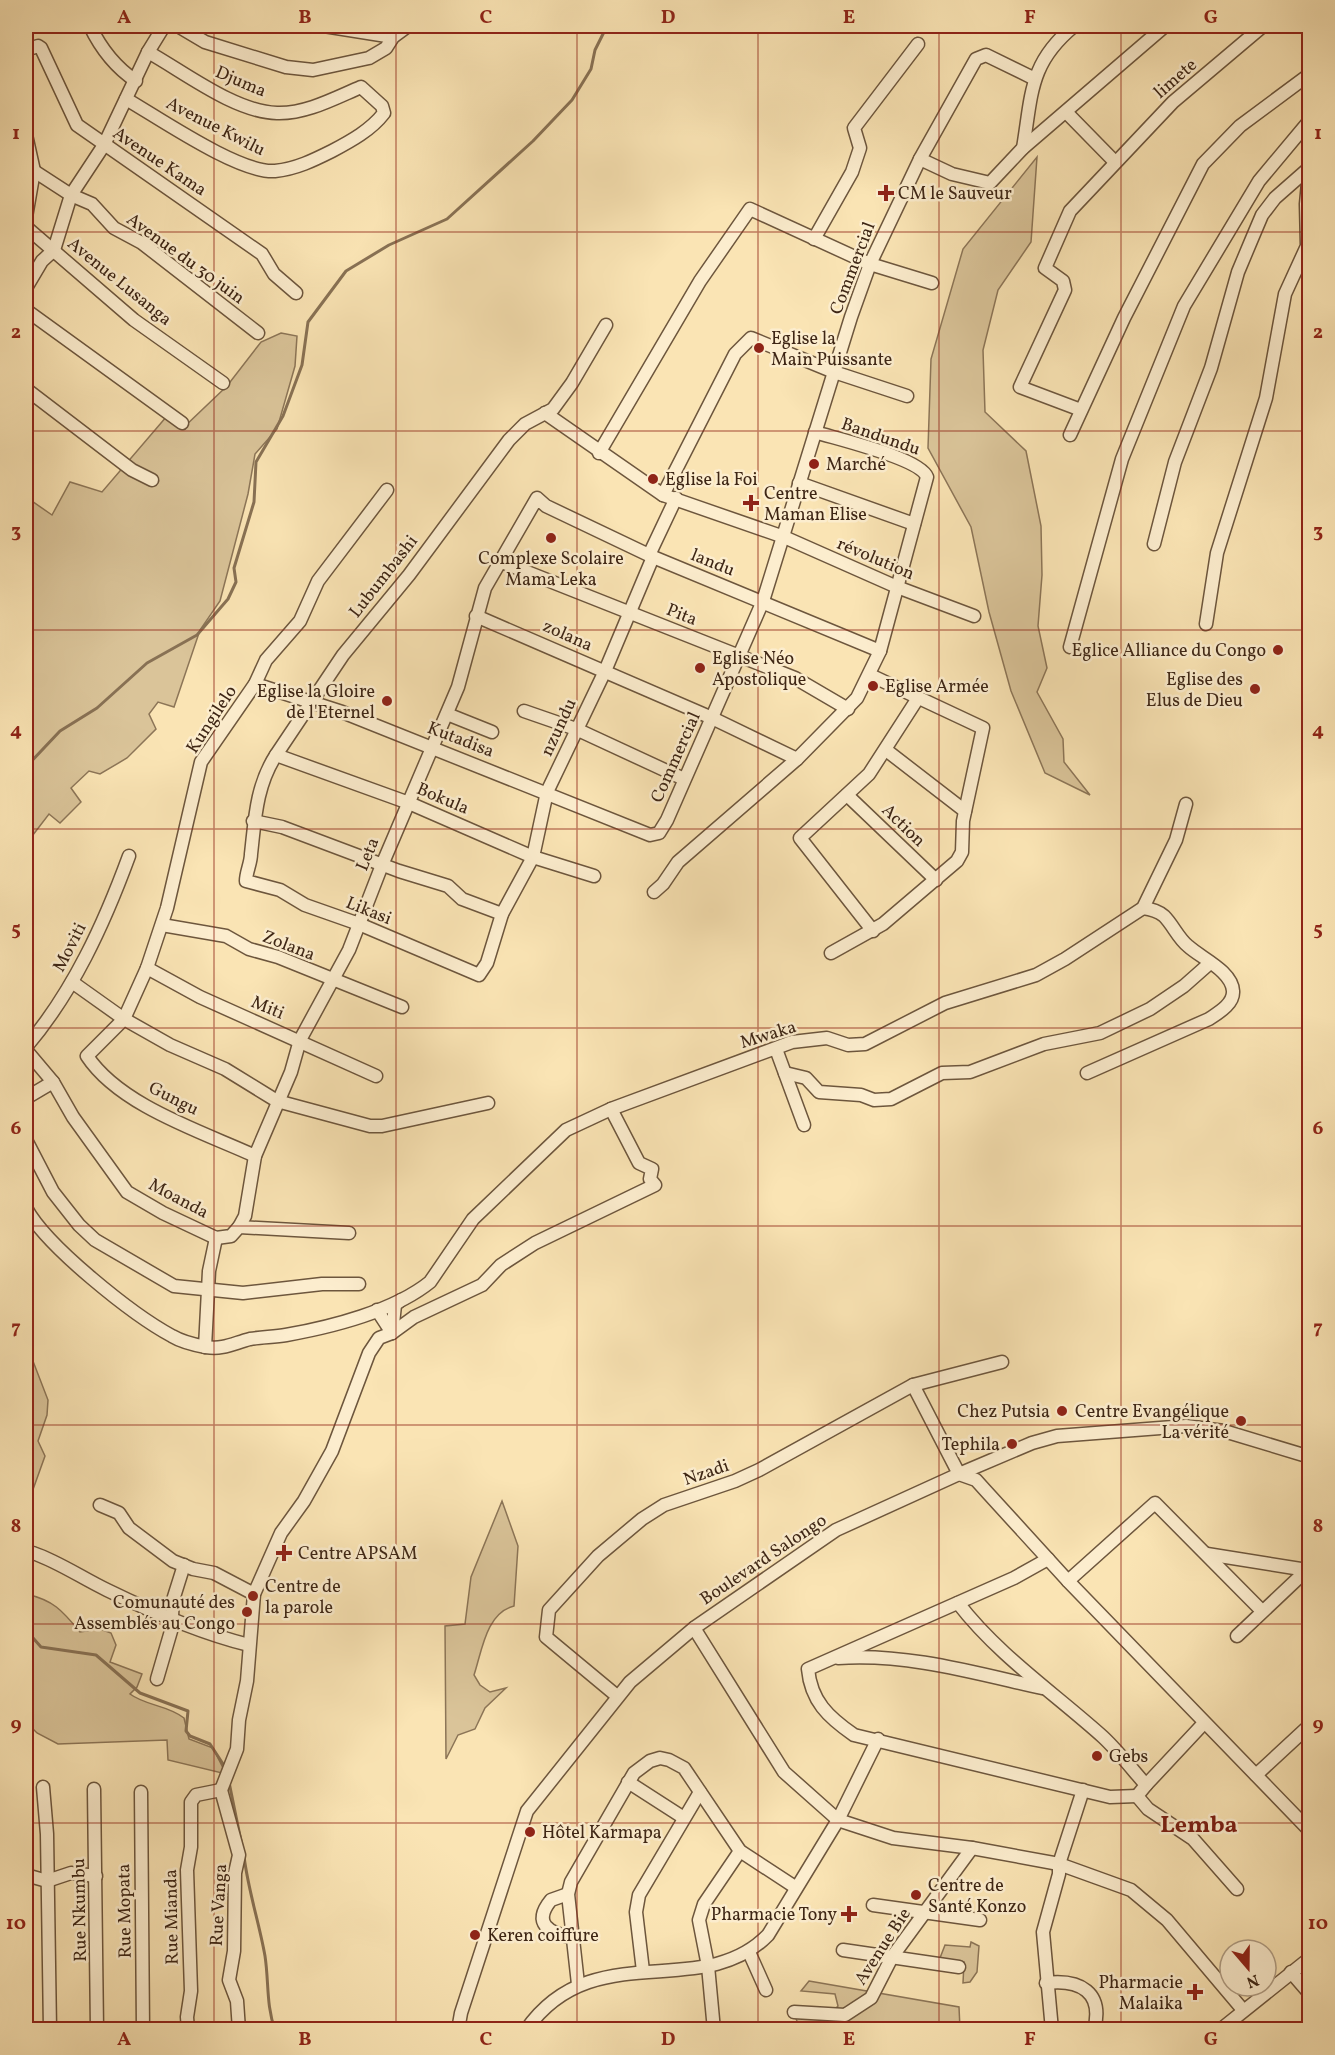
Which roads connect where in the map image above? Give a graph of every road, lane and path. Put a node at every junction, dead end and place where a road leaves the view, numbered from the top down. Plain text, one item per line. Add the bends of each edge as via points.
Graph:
1 (90, 26) edge
2 (164, 26) edge
3 (178, 26) edge
4 (324, 26) edge
5 (408, 26) edge
6 (1074, 26) edge
7 (1165, 26) edge
8 (1263, 26) edge
9 (393, 37) junction
10 (918, 44) dead end
11 (26, 50) edge
12 (148, 52) junction
13 (1310, 74) edge
14 (1035, 79) junction
15 (136, 81) junction
16 (126, 99) junction
17 (384, 113) joint
18 (1067, 113) junction
19 (1310, 120) edge
20 (26, 135) edge
21 (104, 145) junction
22 (1023, 148) junction
23 (920, 159) junction
24 (1115, 162) junction
25 (1309, 165) edge
26 (34, 171) junction
27 (71, 195) junction
28 (26, 217) edge
29 (26, 227) edge
30 (814, 239) junction
31 (54, 250) junction
32 (870, 264) junction
33 (932, 283) dead end
34 (26, 288) edge
35 (296, 293) dead end
36 (26, 310) edge
37 (606, 325) dead end
38 (258, 333) dead end
39 (834, 372) junction
40 (223, 383) dead end
41 (26, 389) edge
42 (907, 396) dead end
43 (1081, 410) junction
44 (545, 413) junction
45 (182, 423) dead end
46 (815, 432) junction
47 (1070, 435) dead end
48 (599, 453) junction
49 (152, 480) dead end
50 (799, 483) junction
51 (387, 490) dead end
52 (663, 495) junction
53 (537, 498) joint
54 (676, 498) junction
55 (914, 524) junction
56 (784, 537) junction
57 (1154, 544) dead end
58 (653, 557) junction
59 (499, 561) junction
60 (897, 587) junction
61 (763, 601) junction
62 (631, 611) junction
63 (476, 616) junction
64 (974, 616) dead end
65 (1206, 624) dead end
66 (1070, 647) dead end
67 (880, 651) junction
68 (739, 656) junction
69 (605, 671) junction
70 (870, 675) junction
71 (255, 684) junction
72 (918, 698) junction
73 (312, 701) junction
74 (848, 709) junction
75 (524, 711) dead end
76 (447, 714) junction
77 (712, 718) junction
78 (576, 729) junction
79 (492, 732) dead end
80 (432, 747) junction
81 (886, 750) junction
82 (276, 756) junction
83 (797, 759) junction
84 (684, 779) junction
85 (547, 792) junction
86 (848, 795) junction
87 (409, 803) junction
88 (1186, 804) dead end
89 (965, 811) junction
90 (253, 821) junction
91 (650, 835) joint
92 (129, 856) dead end
93 (533, 857) junction
94 (382, 865) junction
95 (594, 876) dead end
96 (246, 880) joint
97 (936, 880) junction
98 (654, 892) dead end
99 (1143, 908) junction
100 (502, 914) junction
101 (359, 924) junction
102 (162, 926) junction
103 (873, 931) junction
104 (831, 953) dead end
105 (1210, 963) junction
106 (147, 968) junction
107 (479, 975) joint
108 (330, 980) junction
109 (72, 982) junction
110 (402, 1007) dead end
111 (124, 1019) junction
112 (300, 1040) junction
113 (26, 1048) edge
114 (776, 1049) junction
115 (87, 1056) joint
116 (785, 1073) junction
117 (1087, 1073) dead end
118 (376, 1076) dead end
119 (53, 1082) junction
120 (26, 1098) edge
121 (277, 1101) junction
122 (488, 1103) dead end
123 (611, 1109) junction
124 (804, 1125) dead end
125 (26, 1140) edge
126 (255, 1156) junction
127 (26, 1208) edge
128 (240, 1227) junction
129 (349, 1233) dead end
130 (216, 1238) junction
131 (359, 1284) dead end
132 (210, 1289) junction
133 (412, 1292) junction
134 (377, 1310) junction
135 (392, 1333) junction
136 (205, 1347) junction
137 (1002, 1362) dead end
138 (913, 1385) junction
139 (1310, 1457) edge
140 (959, 1474) junction
141 (100, 1505) dead end
142 (33, 1553) dead end
143 (1207, 1554) junction
144 (1048, 1559) junction
145 (184, 1565) junction
146 (1308, 1569) edge
147 (1068, 1581) junction
148 (254, 1594) junction
149 (958, 1603) junction
150 (1262, 1611) junction
151 (172, 1618) junction
152 (694, 1628) junction
153 (1237, 1636) dead end
154 (249, 1645) junction
155 (837, 1658) junction
156 (157, 1679) dead end
157 (1042, 1688) junction
158 (617, 1696) junction
159 (1204, 1723) junction
160 (1310, 1725) edge
161 (878, 1739) junction
162 (1256, 1775) junction
163 (628, 1782) junction
164 (1146, 1785) junction
165 (43, 1787) dead end
166 (94, 1789) dead end
167 (221, 1790) junction
168 (1083, 1790) junction
169 (141, 1792) dead end
170 (700, 1792) junction
171 (1137, 1796) junction
172 (684, 1818) junction
173 (838, 1820) junction
174 (1310, 1831) edge
175 (972, 1848) junction
176 (740, 1851) junction
177 (1059, 1864) junction
178 (26, 1875) edge
179 (96, 1876) junction
180 (46, 1881) junction
181 (795, 1887) junction
182 (1237, 1889) dead end
183 (568, 1894) junction
184 (873, 1905) dead end
185 (926, 1911) junction
186 (980, 1920) dead end
187 (572, 1937) junction
188 (843, 1950) dead end
189 (750, 1952) junction
190 (892, 1957) junction
191 (1310, 1958) edge
192 (708, 1966) junction
193 (959, 1967) dead end
194 (643, 1971) junction
195 (1291, 1972) junction
196 (1046, 1983) junction
197 (578, 1984) junction
198 (766, 1990) dead end
199 (1310, 1994) edge
200 (1243, 2010) junction
201 (794, 2012) dead end
202 (50, 2030) edge
203 (97, 2030) edge
204 (143, 2030) edge
205 (188, 2030) edge
206 (239, 2030) edge
207 (458, 2030) edge
208 (526, 2030) edge
209 (714, 2030) edge
210 (1052, 2030) edge
211 (1094, 2030) edge
212 (1220, 2030) edge

1 - 15 street via 119,70
2 - 12 street
3 - 9 street via 205,42 286,67 313,70 369,58 386,48
4 - 9 street
5 - 9 street
6 - 14 street via 1044,56
7 - 18 street
8 - 24 street, limete via 1173,102
10 - 30 street via 854,128 861,148 852,172
11 - 21 street, Avenue Kama via 41,48 77,125
12 - 15 street
12 - 17 street, Djuma via 230,99 275,113 316,105 361,87 382,106
13 - 43 street via 1240,126 1203,164
14 - 22 street
14 - 23 street, Commercial via 981,55
15 - 16 street
16 - 17 street, Avenue Kwilu via 199,142 250,166 274,171 306,164 344,145
16 - 21 street
18 - 22 street
18 - 24 street
19 - 66 street via 1259,181 1184,306 1122,459
20 - 26 street
21 - 27 street
21 - 35 street, Avenue Kama via 262,254 274,274
22 - 23 street via 990,183 952,174
23 - 32 street, Commercial
24 - 43 street, limete via 1070,211 1045,268 1063,281 1065,290 1020,387
25 - 57 street via 1269,207 1238,272 1211,368 1175,462
25 - 65 street via 1307,246 1285,294 1266,398 1217,553
26 - 27 street, Avenue du 30 juin
26 - 28 street
27 - 31 street
27 - 38 street, Avenue du 30 juin via 92,204 114,228 152,250
29 - 31 street, Avenue Lusanga
30 - 32 street
30 - 48 street via 750,209 700,281
31 - 34 street via 42,261
31 - 40 street, Avenue Lusanga via 134,320
32 - 33 street
32 - 39 street, Commercial
36 - 45 street
37 - 44 street, Lubumbashi via 572,384 553,409
39 - 42 street
39 - 46 street, Commercial
39 - 52 street via 751,338 735,354
41 - 49 street via 132,470
43 - 47 street
44 - 48 street
44 - 73 street, Lubumbashi via 508,440
46 - 50 street, Commercial
46 - 55 street, Bandundu via 921,468 927,481
48 - 52 street
50 - 55 street
50 - 56 street, Commercial
51 - 71 street, Kungilelo via 318,581 300,621 266,660
52 - 54 street, révolution
53 - 58 street, landu via 546,506
53 - 59 street, Leta
54 - 56 street, révolution
54 - 58 street, nzundu via 650,553
55 - 60 street
56 - 60 street, révolution
56 - 61 street, Commercial
58 - 61 street, landu
58 - 62 street, nzundu
59 - 62 street, Pita
59 - 63 street, Leta
60 - 64 street, révolution
60 - 67 street
61 - 67 street, landu
61 - 68 street, Commercial
62 - 68 street, Pita
62 - 69 street, nzundu
63 - 69 street, zolana
63 - 76 street, Leta via 469,653
67 - 70 street
68 - 74 street, Pita via 810,686
68 - 77 street, Commercial
69 - 77 street, zolana
69 - 78 street, nzundu
70 - 72 street
70 - 74 street
71 - 73 street, Kutadisa via 297,700
71 - 102 street, Kungilelo via 201,762
72 - 81 street
72 - 89 street via 983,728
73 - 80 street, Kutadisa
73 - 82 street, Lubumbashi
74 - 83 street
75 - 78 street
76 - 79 street
76 - 80 street, Leta
77 - 83 street, zolana
77 - 84 street, Commercial
78 - 84 street
78 - 85 street, nzundu
80 - 85 street, Kutadisa
80 - 87 street, Leta
81 - 86 street
81 - 89 street
82 - 87 street, Bokula
82 - 90 street, Lubumbashi via 266,770
83 - 98 street via 678,862
84 - 91 street, Commercial via 667,820 659,833
85 - 91 street, Kutadisa
85 - 93 street, nzundu
86 - 97 street, Action
86 - 103 street via 800,838
87 - 93 street, Bokula
87 - 94 street, Leta
88 - 99 street via 1176,840
89 - 97 street via 962,852
90 - 94 street
90 - 96 street, Lubumbashi
92 - 109 street, Moviti via 105,917
93 - 95 street, Bokula
93 - 100 street, nzundu
94 - 100 street via 448,886 462,899
94 - 101 street, Leta
96 - 101 street, Likasi via 280,890
97 - 103 street
99 - 105 street via 1164,916 1185,944
99 - 114 street, Mwaka via 1036,975 945,1003 865,1044 848,1045 827,1038 792,1042
100 - 107 street, nzundu via 487,963
101 - 107 street, Likasi
101 - 108 street, Leta via 349,950
102 - 106 street, Kungilelo
102 - 108 street, Zolana via 226,936 249,949
103 - 104 street
105 - 116 street via 1150,1009 1100,1033 1044,1044 970,1072 942,1073 891,1099 819,1092 806,1078
105 - 117 street via 1228,978 1233,991 1220,1011
106 - 111 street, Kungilelo
106 - 112 street, Miti via 200,997
108 - 110 street, Zolana
108 - 112 street, Leta
109 - 111 street
109 - 113 street, Moviti
111 - 115 street, Kungilelo
111 - 121 street via 225,1069
112 - 118 street, Miti
112 - 121 street, Leta
113 - 119 street, Moanda
114 - 116 street
114 - 123 street, Mwaka
115 - 126 street, Gungu via 131,1096
116 - 124 street
119 - 120 street
119 - 130 street, Moanda via 73,1117 128,1192
121 - 122 street via 370,1126
121 - 126 street, Leta
123 - 133 street, Mwaka via 566,1130 542,1152 473,1219 430,1282
123 - 135 street via 639,1163 652,1169 650,1179 655,1185 535,1243 501,1265 482,1285 414,1317
125 - 132 street via 53,1192 95,1240 174,1286
126 - 128 street, Leta
127 - 136 street via 41,1231 122,1302 170,1335
128 - 129 street, Moanda
128 - 130 street, Moanda via 231,1236
130 - 132 street
131 - 132 street via 243,1293
132 - 136 street
133 - 134 street
133 - 135 street via 395,1305
134 - 135 street
134 - 136 street via 310,1331 250,1339 226,1348
135 - 148 street via 379,1338 369,1353 332,1451 281,1533
137 - 138 street
138 - 140 street
138 - 158 street, Nzadi via 748,1475 664,1505 598,1556 549,1610 546,1637
139 - 140 street, Boulevard Salongo via 1206,1428 1143,1428 1046,1438
140 - 144 street via 975,1480
140 - 152 street, Boulevard Salongo via 836,1530
141 - 145 street via 119,1513 129,1528
142 - 151 street via 109,1592
143 - 146 street
143 - 147 street via 1155,1503
143 - 150 street
144 - 147 street
144 - 149 street
145 - 148 street via 214,1573
145 - 151 street
146 - 150 street
147 - 159 street
148 - 154 street
149 - 155 street via 858,1644
149 - 157 street via 976,1626
150 - 153 street
151 - 154 street via 219,1638
151 - 156 street
152 - 158 street, Boulevard Salongo
152 - 173 street via 784,1772
154 - 167 street via 237,1749
155 - 157 street via 904,1658
155 - 161 street via 808,1669 814,1698 828,1716 854,1735
157 - 164 street via 1103,1737
158 - 207 street, Boulevard Salongo via 527,1811
159 - 162 street
159 - 164 street
160 - 162 street
161 - 168 street
161 - 173 street
162 - 174 street
163 - 170 street via 641,1766 660,1758 684,1768
163 - 172 street
163 - 183 street via 571,1882
164 - 171 street
165 - 180 street
166 - 179 street, Rue Nkumbu
167 - 205 street, Rue Mianda via 196,1795 191,1802 187,1870 191,1991
167 - 206 street, Rue Vanga via 239,1855 229,1980 237,2001
168 - 171 street via 1110,1797
168 - 177 street
169 - 204 street, Rue Mopata
170 - 172 street
170 - 176 street
171 - 182 street via 1148,1809 1193,1839
172 - 194 street via 636,1904
173 - 175 street via 893,1838
173 - 181 street
175 - 177 street
175 - 185 street, Avenue Bie
176 - 181 street
176 - 192 street via 699,1920
177 - 196 street via 1043,1932
177 - 200 street via 1131,1890 1167,1920
178 - 180 street
179 - 180 street via 71,1873
179 - 203 street, Rue Nkumbu
180 - 202 street
181 - 189 street via 768,1935
183 - 187 street
183 - 187 street via 550,1900 543,1915 549,1931
184 - 185 street
185 - 186 street
185 - 190 street, Avenue Bie
187 - 197 street
188 - 190 street
189 - 192 street
189 - 198 street
190 - 193 street
190 - 201 street, Avenue Bie via 871,1998 845,2015
191 - 195 street
192 - 194 street
192 - 209 street
194 - 197 street
195 - 199 street
195 - 200 street
196 - 210 street
196 - 211 street via 1066,1981 1091,1995 1096,2007
197 - 208 street via 546,2005
200 - 212 street

